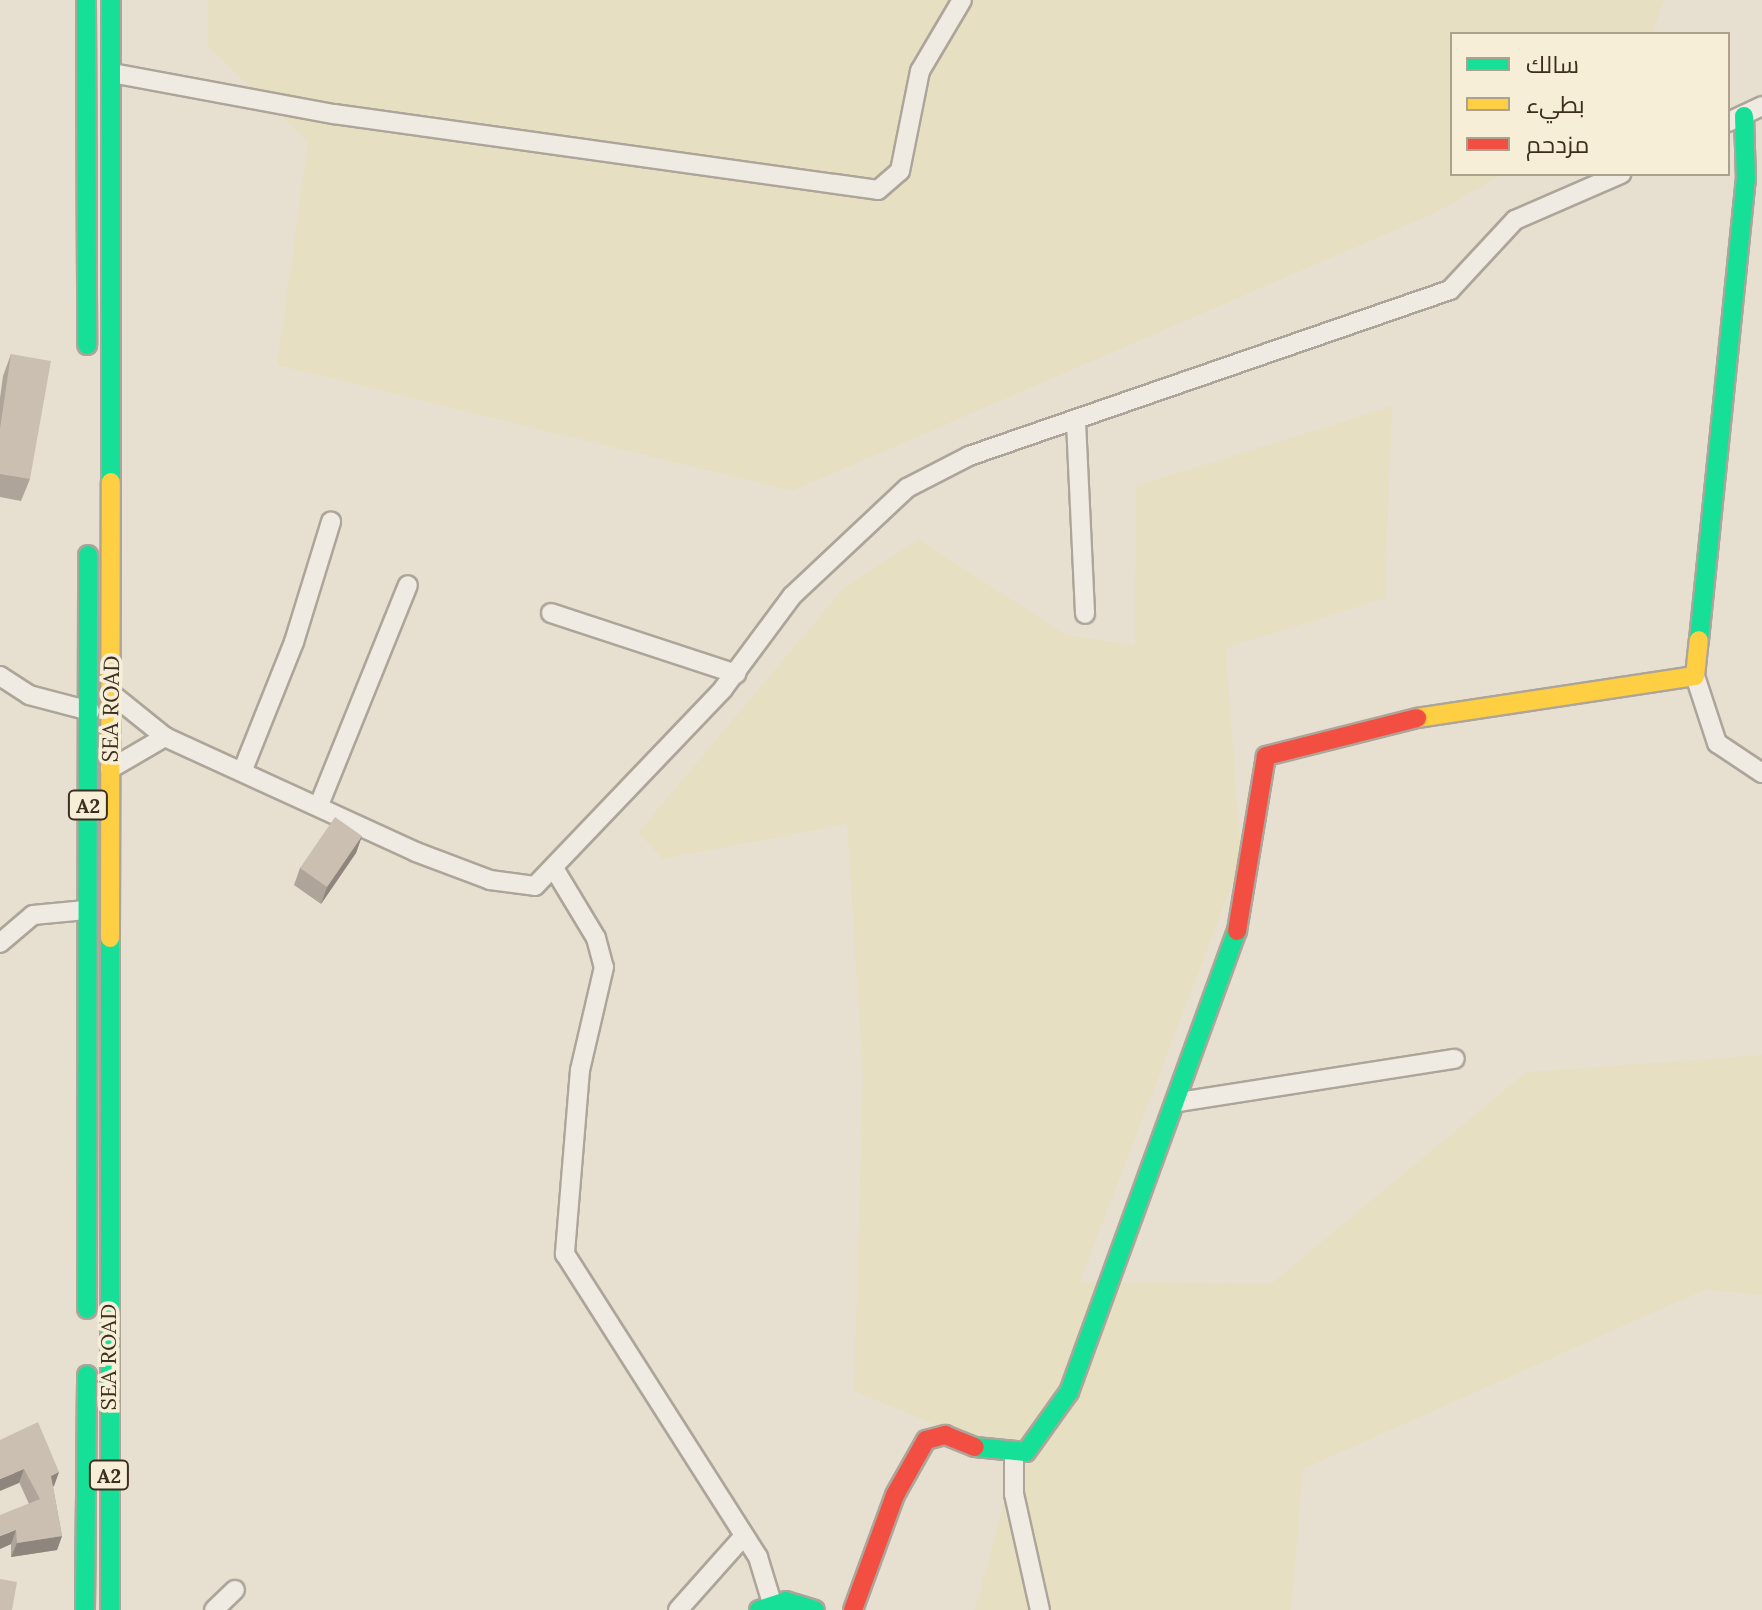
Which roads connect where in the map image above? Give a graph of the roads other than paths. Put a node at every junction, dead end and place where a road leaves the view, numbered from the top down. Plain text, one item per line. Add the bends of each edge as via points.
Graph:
1 (86, 0) edge
2 (111, 0) edge
3 (962, 0) edge
4 (112, 73) junction
5 (1762, 106) edge
6 (1736, 119) edge
7 (1616, 176) edge
8 (87, 373) dead end
9 (1076, 422) junction
10 (86, 455) dead end
11 (108, 457) junction
12 (331, 522) dead end
13 (87, 535) dead end
14 (408, 585) dead end
15 (551, 613) dead end
16 (1085, 614) dead end
17 (736, 674) junction
18 (0, 676) edge
19 (1695, 676) junction
20 (113, 695) junction
21 (90, 711) junction
22 (165, 737) junction
23 (244, 767) junction
24 (110, 769) junction
25 (1762, 773) edge
26 (319, 805) junction
27 (555, 870) junction
28 (86, 910) junction
29 (0, 943) edge
30 (1455, 1059) dead end
31 (1179, 1102) junction
32 (112, 1152) junction
33 (87, 1153) junction
34 (87, 1328) dead end
35 (87, 1359) dead end
36 (1014, 1455) junction
37 (744, 1536) junction
38 (235, 1590) dead end
39 (765, 1607) edge
40 (85, 1610) edge
41 (110, 1610) edge
42 (214, 1610) edge
43 (678, 1610) edge
44 (815, 1610) edge
45 (853, 1610) edge
46 (1040, 1610) edge

1 - 8 main road
2 - 4 main road, SEA ROAD / A2
3 - 4 street via 923,62 900,171 878,190 334,114
4 - 11 main road, SEA ROAD / A2
5 - 6 street
6 - 19 main road via 1746,180
7 - 9 street via 1515,220 1450,290
9 - 16 street
9 - 17 street via 969,456 907,488 792,596
10 - 11 main road
11 - 20 main road, SEA ROAD / A2
12 - 23 street via 294,642
13 - 21 main road, SEA ROAD / A2
14 - 26 street
15 - 17 street
17 - 27 street
18 - 21 street via 29,695
19 - 25 street via 1717,743
19 - 31 main road via 1413,719 1270,752 1260,767 1237,931
20 - 22 street
20 - 24 main road, SEA ROAD / A2
21 - 28 main road, SEA ROAD / A2
22 - 23 street
22 - 24 street
23 - 26 street
24 - 32 main road, SEA ROAD / A2
26 - 27 street via 430,858 514,887 535,886
27 - 37 street via 596,938 604,967 580,1070 565,1254
28 - 29 street via 33,915
28 - 33 main road, SEA ROAD / A2
30 - 31 street
31 - 36 main road via 1069,1392 1041,1440
32 - 33 main road
32 - 41 main road, SEA ROAD / A2
33 - 34 main road, SEA ROAD / A2
35 - 40 main road, SEA ROAD / A2
36 - 45 main road via 945,1435 926,1440 895,1495
36 - 46 street via 1014,1494
37 - 39 street
37 - 43 street
38 - 42 street
39 - 44 main road

